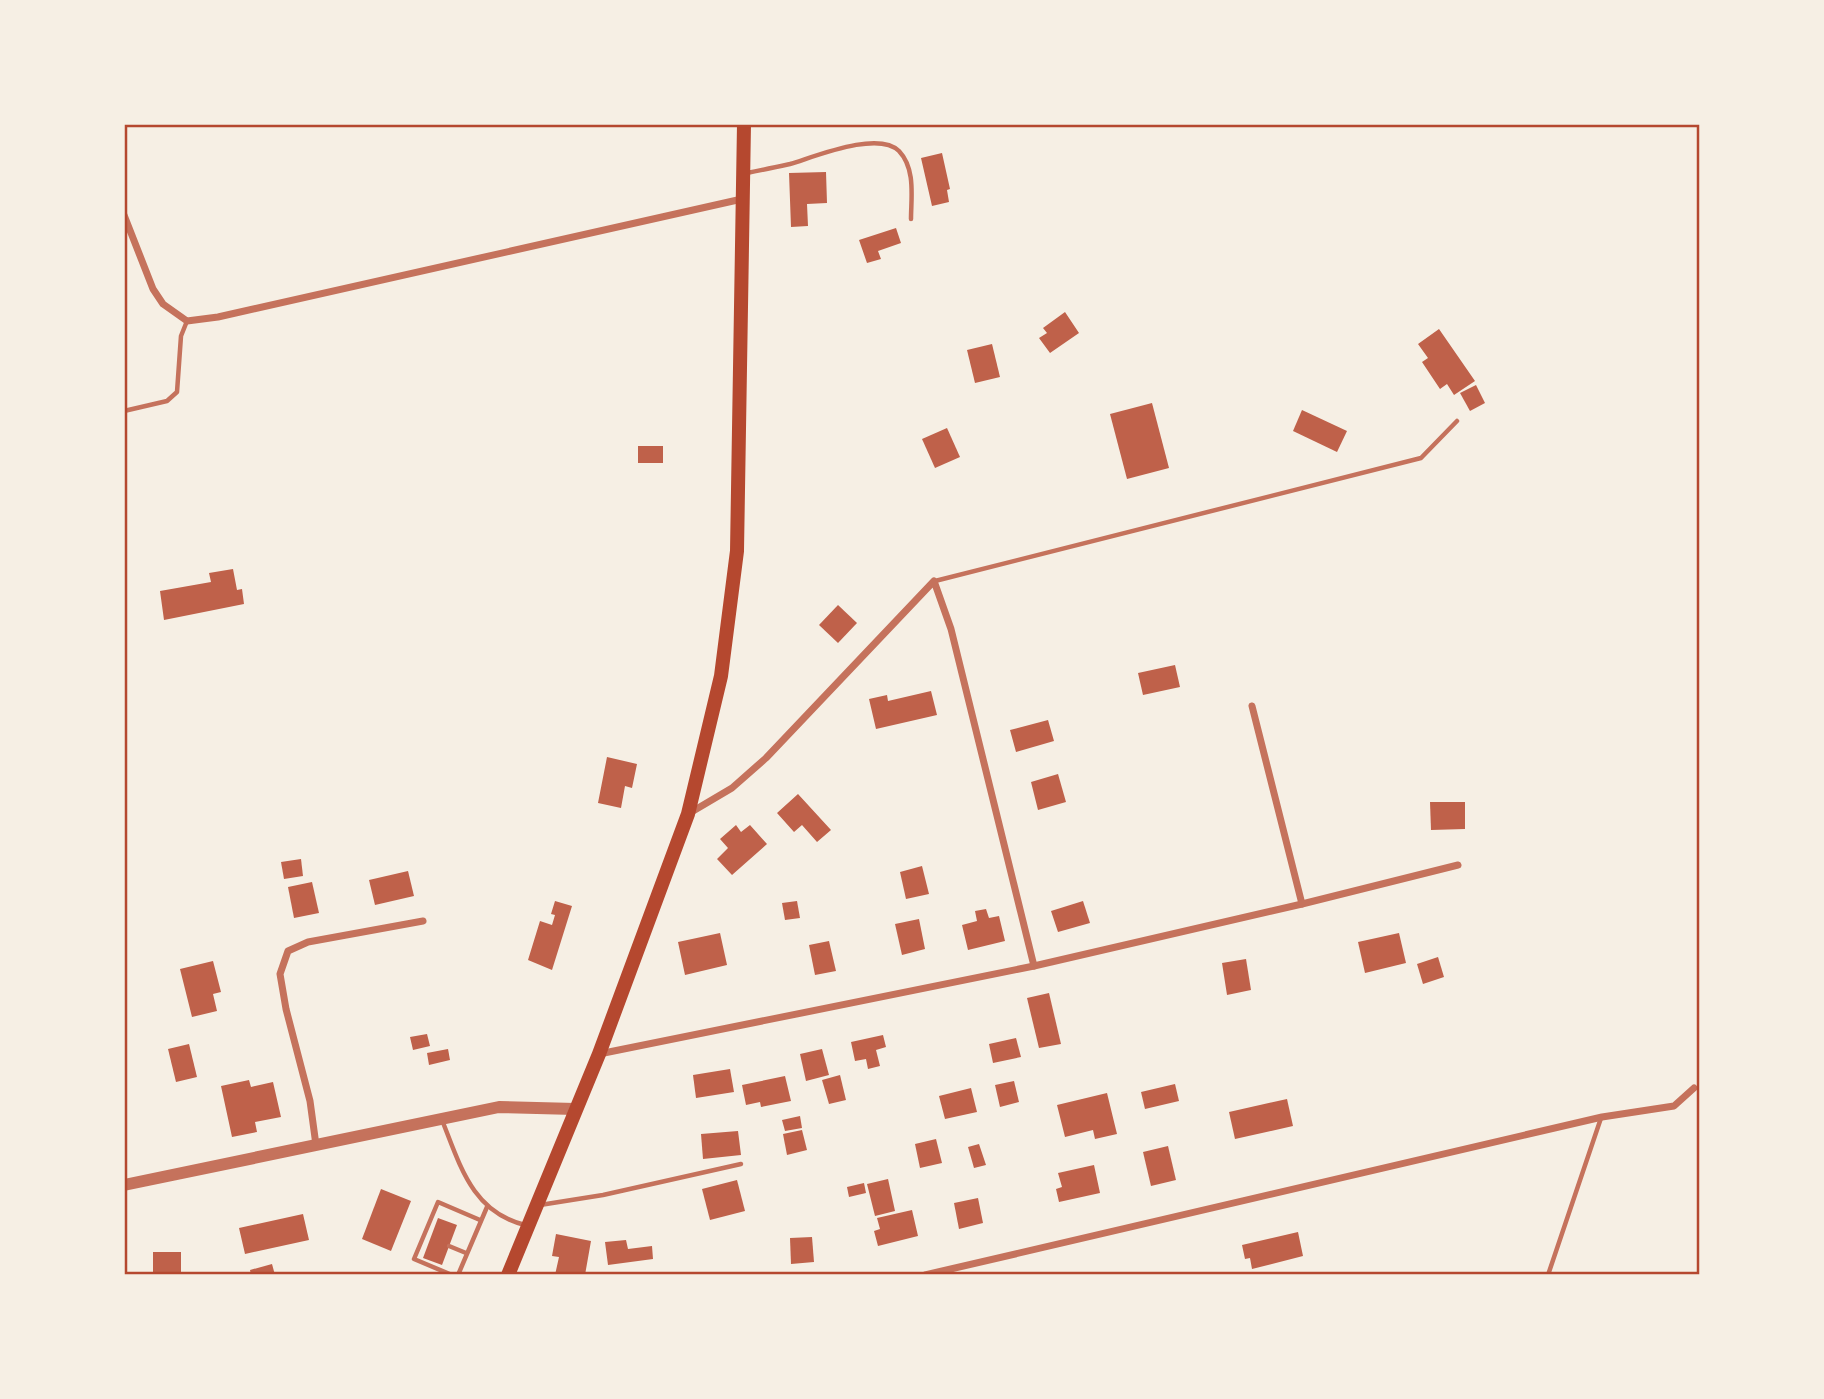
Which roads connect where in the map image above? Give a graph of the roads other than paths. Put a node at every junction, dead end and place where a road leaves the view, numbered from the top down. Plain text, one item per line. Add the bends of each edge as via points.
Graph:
1 (744, 124) edge
2 (743, 174) junction
3 (743, 199) junction
4 (124, 215) edge
5 (911, 219) dead end
6 (187, 321) junction
7 (124, 411) edge
8 (1457, 421) dead end
9 (934, 581) junction
10 (1252, 706) dead end
11 (688, 814) junction
12 (1458, 865) dead end
13 (1302, 904) junction
14 (423, 921) dead end
15 (1034, 966) junction
16 (598, 1054) junction
17 (1694, 1088) dead end
18 (575, 1109) junction
19 (1602, 1117) junction
20 (442, 1119) junction
21 (316, 1145) junction
22 (741, 1164) dead end
23 (124, 1185) edge
24 (487, 1206) junction
25 (536, 1206) junction
26 (480, 1220) junction
27 (528, 1226) junction
28 (449, 1246) dead end
29 (466, 1253) junction
30 (455, 1275) edge
31 (508, 1275) edge
32 (925, 1275) edge
33 (1549, 1275) edge

1 - 2 main road
2 - 3 main road
2 - 5 lane via 819,153 887,145 899,152 907,166 912,182
3 - 6 street
3 - 11 main road via 737,551 721,677
4 - 6 street via 153,289 163,304
6 - 7 lane via 181,336 177,392 167,401
8 - 9 lane via 1421,458
9 - 11 street via 766,758 732,788
9 - 15 street via 951,629
10 - 13 street
11 - 16 main road
12 - 13 street
13 - 15 street
14 - 21 street via 308,942 288,951 279,974
15 - 16 street
16 - 18 main road
17 - 19 street via 1674,1106
18 - 20 street via 499,1107
18 - 25 main road
19 - 32 street
19 - 33 lane
20 - 21 street
20 - 24 lane via 471,1187
21 - 23 street
22 - 25 lane
24 - 26 lane
24 - 27 lane via 507,1221
25 - 27 main road
26 - 29 lane
26 - 30 lane via 438,1202 414,1259
27 - 31 main road
28 - 29 lane
29 - 30 lane

